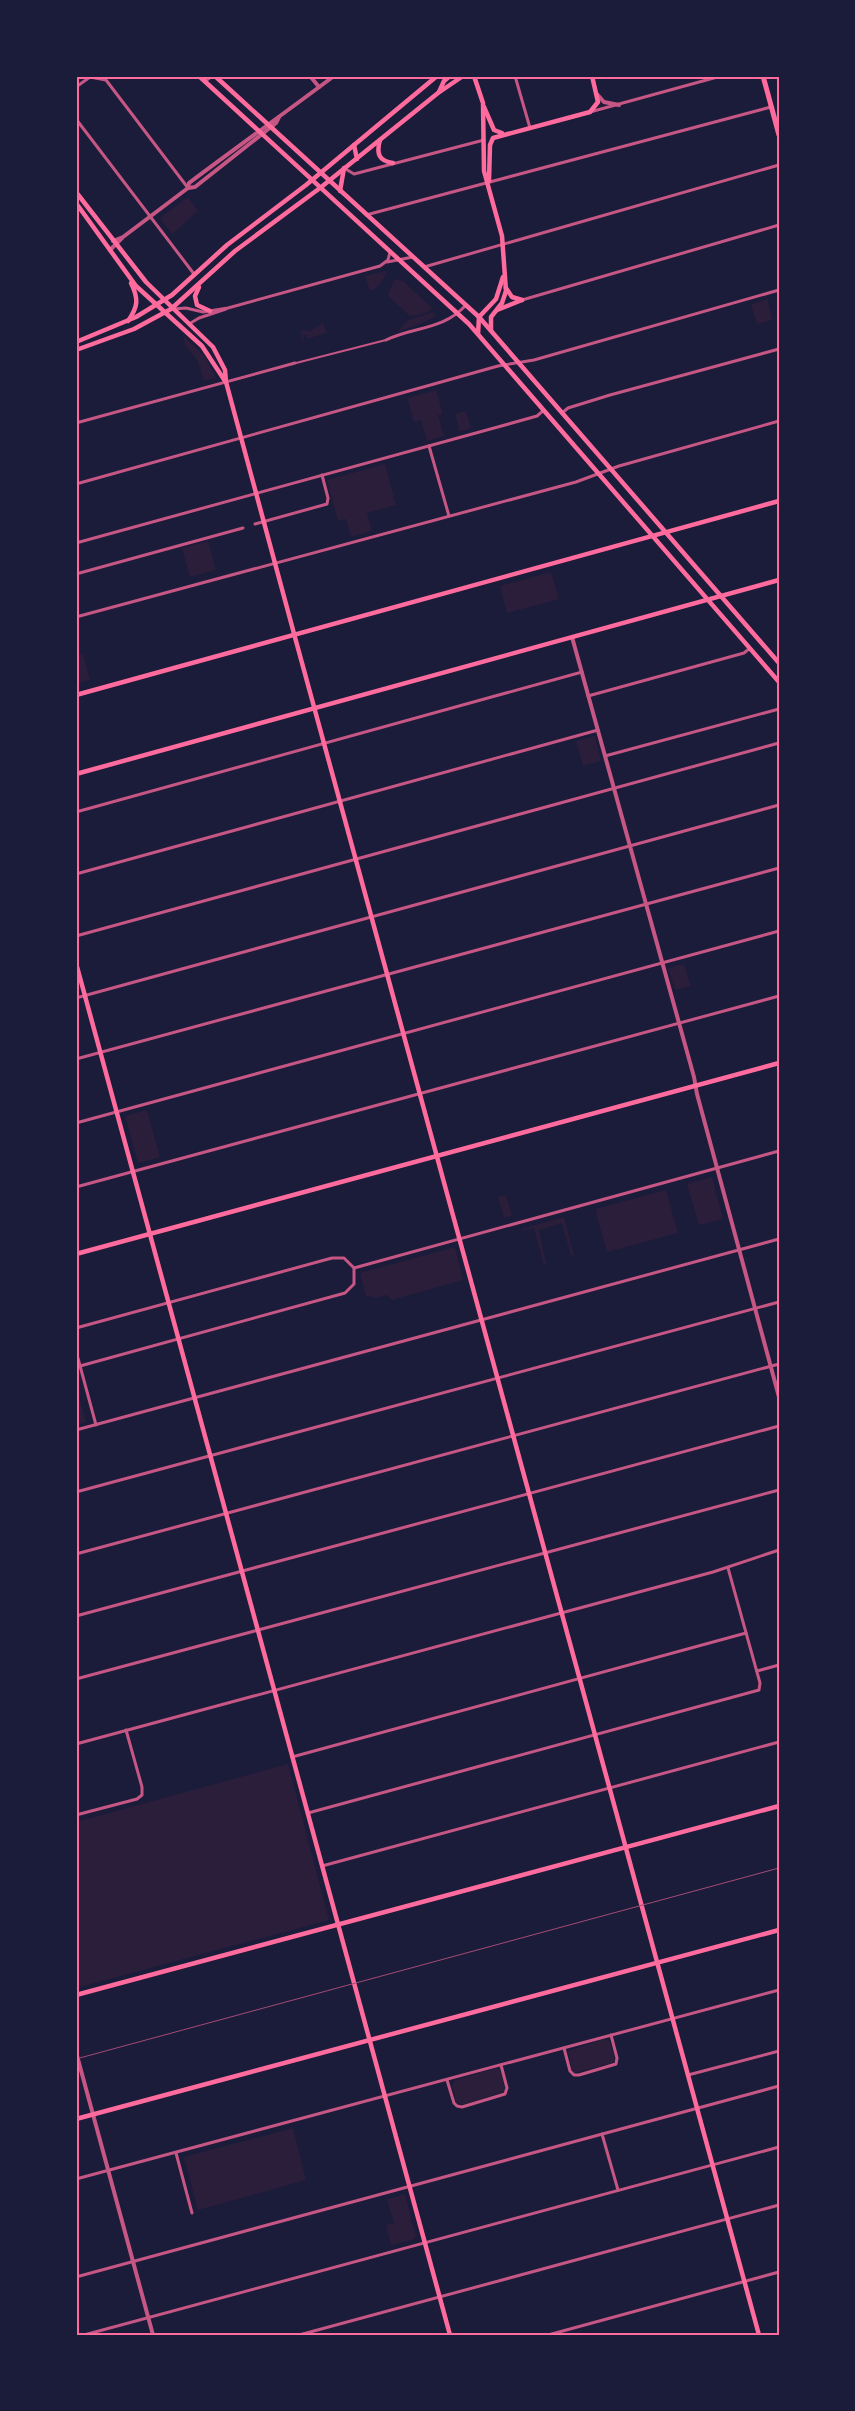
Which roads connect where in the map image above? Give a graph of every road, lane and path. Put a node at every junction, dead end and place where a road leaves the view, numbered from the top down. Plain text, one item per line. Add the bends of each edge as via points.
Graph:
1 (199, 76) edge
2 (213, 76) edge
3 (310, 76) edge
4 (334, 76) edge
5 (437, 76) edge
6 (450, 76) edge
7 (463, 76) edge
8 (474, 76) edge
9 (515, 76) edge
10 (592, 76) edge
11 (721, 76) edge
12 (763, 76) edge
13 (204, 81) junction
14 (76, 87) edge
15 (319, 88) junction
16 (596, 92) junction
17 (438, 93) junction
18 (483, 103) junction
19 (619, 105) junction
20 (771, 107) junction
21 (590, 112) junction
22 (76, 119) edge
23 (269, 126) junction
24 (530, 128) junction
25 (259, 133) junction
26 (505, 134) junction
27 (779, 135) edge
28 (380, 140) junction
29 (484, 140) junction
30 (354, 145) junction
31 (356, 159) junction
32 (393, 163) junction
33 (779, 165) edge
34 (344, 168) junction
35 (320, 173) junction
36 (311, 180) junction
37 (329, 181) junction
38 (488, 182) junction
39 (188, 188) junction
40 (320, 188) junction
41 (340, 191) junction
42 (76, 192) edge
43 (76, 203) edge
44 (366, 215) junction
45 (150, 216) junction
46 (779, 225) edge
47 (123, 236) junction
48 (113, 241) junction
49 (503, 244) junction
50 (117, 246) junction
51 (110, 250) junction
52 (390, 252) junction
53 (413, 257) junction
54 (399, 260) junction
55 (387, 262) junction
56 (424, 267) junction
57 (504, 273) junction
58 (194, 274) junction
59 (128, 275) junction
60 (200, 283) junction
61 (506, 287) junction
62 (779, 290) edge
63 (522, 300) junction
64 (164, 301) junction
65 (466, 305) junction
66 (157, 306) junction
67 (228, 308) junction
68 (172, 309) junction
69 (210, 310) junction
70 (496, 311) junction
71 (165, 313) junction
72 (458, 314) junction
73 (479, 317) junction
74 (127, 322) junction
75 (189, 324) junction
76 (491, 330) junction
77 (478, 334) junction
78 (386, 340) joint
79 (76, 342) edge
80 (779, 349) edge
81 (76, 350) edge
82 (295, 363) joint
83 (520, 364) junction
84 (505, 366) junction
85 (226, 382) junction
86 (544, 410) junction
87 (562, 413) junction
88 (779, 421) edge
89 (76, 423) edge
90 (241, 439) junction
91 (429, 446) junction
92 (611, 469) junction
93 (599, 474) junction
94 (322, 475) junction
95 (76, 484) edge
96 (256, 493) junction
97 (779, 501) edge
98 (449, 516) junction
99 (264, 523) junction
100 (255, 524) dead end
101 (243, 528) dead end
102 (666, 532) junction
103 (653, 536) junction
104 (76, 542) edge
105 (275, 563) junction
106 (76, 574) edge
107 (779, 580) edge
108 (722, 596) junction
109 (709, 600) junction
110 (76, 617) edge
111 (294, 635) junction
112 (572, 637) junction
113 (750, 648) junction
114 (779, 662) edge
115 (582, 672) junction
116 (779, 674) edge
117 (773, 675) junction
118 (779, 682) edge
119 (76, 695) edge
120 (588, 696) junction
121 (314, 708) junction
122 (779, 710) edge
123 (598, 730) junction
124 (779, 743) edge
125 (324, 744) junction
126 (605, 756) junction
127 (76, 774) edge
128 (614, 788) junction
129 (340, 801) junction
130 (779, 805) edge
131 (76, 812) edge
132 (630, 847) junction
133 (356, 859) junction
134 (779, 868) edge
135 (76, 874) edge
136 (646, 904) junction
137 (372, 917) junction
138 (779, 931) edge
139 (76, 936) edge
140 (76, 963) edge
141 (662, 964) junction
142 (387, 974) junction
143 (85, 996) junction
144 (779, 996) edge
145 (76, 998) edge
146 (679, 1023) junction
147 (404, 1034) junction
148 (100, 1052) junction
149 (76, 1059) edge
150 (779, 1063) edge
151 (695, 1086) junction
152 (420, 1094) junction
153 (116, 1112) junction
154 (76, 1123) edge
155 (779, 1151) edge
156 (437, 1156) junction
157 (716, 1168) junction
158 (132, 1172) junction
159 (76, 1187) edge
160 (150, 1234) junction
161 (779, 1238) edge
162 (460, 1239) junction
163 (739, 1249) junction
164 (76, 1254) edge
165 (354, 1268) junction
166 (779, 1302) edge
167 (168, 1304) junction
168 (755, 1308) junction
169 (482, 1320) junction
170 (76, 1328) edge
171 (178, 1339) junction
172 (76, 1351) edge
173 (779, 1364) edge
174 (80, 1366) junction
175 (770, 1366) junction
176 (498, 1378) junction
177 (779, 1397) edge
178 (194, 1398) junction
179 (96, 1425) junction
180 (779, 1426) edge
181 (76, 1430) edge
182 (513, 1436) junction
183 (210, 1456) junction
184 (779, 1490) edge
185 (76, 1492) edge
186 (529, 1493) junction
187 (226, 1514) junction
188 (779, 1550) edge
189 (545, 1552) junction
190 (76, 1554) edge
191 (728, 1568) junction
192 (242, 1571) junction
193 (562, 1613) junction
194 (76, 1616) edge
195 (258, 1630) junction
196 (746, 1633) junction
197 (779, 1665) edge
198 (757, 1671) junction
199 (76, 1679) edge
200 (579, 1679) junction
201 (274, 1690) junction
202 (126, 1730) junction
203 (596, 1735) junction
204 (779, 1742) edge
205 (76, 1744) edge
206 (292, 1757) junction
207 (610, 1788) junction
208 (779, 1806) edge
209 (308, 1813) junction
210 (76, 1815) edge
211 (626, 1847) junction
212 (322, 1866) junction
213 (338, 1925) junction
214 (779, 1930) edge
215 (658, 1963) junction
216 (779, 1990) edge
217 (76, 1995) edge
218 (673, 2018) junction
219 (611, 2035) junction
220 (369, 2040) junction
221 (564, 2048) junction
222 (779, 2051) edge
223 (76, 2052) edge
224 (501, 2065) junction
225 (688, 2076) junction
226 (447, 2080) junction
227 (779, 2086) edge
228 (385, 2096) junction
229 (697, 2108) junction
230 (93, 2115) junction
231 (76, 2119) edge
232 (602, 2134) junction
233 (779, 2147) edge
234 (176, 2153) junction
235 (713, 2165) junction
236 (108, 2170) junction
237 (76, 2179) edge
238 (410, 2186) junction
239 (618, 2190) junction
240 (779, 2205) edge
241 (192, 2213) dead end
242 (727, 2219) junction
243 (425, 2242) junction
244 (133, 2261) junction
245 (779, 2272) edge
246 (76, 2277) edge
247 (745, 2282) junction
248 (440, 2297) junction
249 (148, 2318) junction
250 (84, 2335) edge
251 (153, 2335) edge
252 (299, 2335) edge
253 (450, 2335) edge
254 (548, 2335) edge
255 (759, 2335) edge

1 - 13 main road
2 - 13 street
2 - 23 main road
3 - 15 street
4 - 15 street
5 - 30 main road
6 - 17 main road
7 - 17 main road
8 - 18 main road
9 - 24 street
10 - 16 main road
11 - 19 street
12 - 20 highway
13 - 25 main road
14 - 39 street via 90,77 106,80
15 - 23 street
16 - 19 street via 606,103
16 - 21 main road via 597,104
17 - 28 main road
18 - 26 main road via 494,130
18 - 29 main road
19 - 21 street
20 - 27 highway
20 - 38 street
21 - 24 main road
22 - 45 street
23 - 25 street
23 - 35 main road
24 - 26 main road
25 - 36 main road
25 - 39 street via 195,187
26 - 38 main road via 493,138 490,145
28 - 31 main road
28 - 32 main road via 378,155
29 - 32 street
29 - 38 main road via 484,171
30 - 31 main road
30 - 35 main road
31 - 34 main road
32 - 34 street via 354,174
33 - 49 street
34 - 37 main road
34 - 41 main road
35 - 36 main road
35 - 37 main road
36 - 40 main road
36 - 58 main road
37 - 40 main road
37 - 41 main road
38 - 44 street
38 - 49 main road
39 - 45 street
40 - 52 main road
40 - 60 main road via 235,251
41 - 44 main road
42 - 48 main road
43 - 51 main road
44 - 53 main road
45 - 47 street
45 - 58 street
46 - 63 street
47 - 48 street
47 - 50 street
48 - 50 main road
49 - 56 street
49 - 57 main road
50 - 51 street
50 - 64 main road
51 - 59 main road
52 - 54 main road
52 - 55 street
53 - 54 street
53 - 56 main road
54 - 55 street
54 - 72 main road
55 - 67 street
56 - 65 main road
57 - 61 main road
57 - 73 main road via 496,299
58 - 64 main road
59 - 66 main road
59 - 74 main road via 138,300 136,310
60 - 68 main road
60 - 69 main road via 196,302
61 - 63 main road via 512,297
61 - 70 main road
62 - 83 street
63 - 70 main road
64 - 66 main road
64 - 68 main road
65 - 72 street
65 - 73 main road
66 - 71 main road
66 - 74 main road
67 - 69 street
67 - 75 street
68 - 69 street
68 - 71 main road
68 - 75 main road
70 - 76 main road via 491,317
71 - 81 main road via 134,329
71 - 85 main road via 202,346
72 - 77 main road
72 - 78 street via 436,326
73 - 76 main road
73 - 77 main road
74 - 79 main road
75 - 85 main road via 216,352
76 - 83 main road
77 - 84 main road
78 - 82 street
80 - 87 street via 610,395 568,408
82 - 85 street
83 - 84 street
83 - 87 main road
84 - 86 main road
84 - 90 street
85 - 89 street
85 - 90 main road
86 - 91 street via 537,416
86 - 93 main road
87 - 92 main road
88 - 92 street
90 - 95 street
90 - 96 main road
91 - 94 street
91 - 98 street
92 - 93 street
92 - 102 main road
93 - 98 street
93 - 103 main road
94 - 96 street
94 - 99 street via 327,504
96 - 99 main road
96 - 104 street
97 - 102 main road
98 - 105 street
99 - 100 street
99 - 105 main road
101 - 106 street
102 - 103 main road
102 - 108 main road
103 - 109 main road
103 - 111 main road
105 - 110 street
105 - 111 main road
107 - 108 main road
108 - 109 main road
108 - 114 main road
109 - 112 main road
109 - 113 main road
111 - 119 main road
111 - 121 main road
112 - 115 street
112 - 121 main road
113 - 117 main road
113 - 120 street via 744,653
115 - 120 street
115 - 125 street
116 - 117 street
117 - 118 main road
120 - 123 street
121 - 125 main road
121 - 127 main road
122 - 126 street
123 - 126 street
123 - 129 street
124 - 128 street
125 - 129 main road
125 - 131 street
126 - 128 street
128 - 132 street
128 - 133 street
129 - 133 main road
129 - 135 street
130 - 132 street
132 - 136 street
132 - 137 street
133 - 137 main road
133 - 139 street
134 - 136 street
136 - 141 street
136 - 142 street
137 - 142 main road
137 - 143 street
138 - 141 street
140 - 143 main road
141 - 146 street
141 - 147 street
142 - 147 main road
142 - 148 street
143 - 145 street
143 - 148 main road
144 - 146 street
146 - 151 street
146 - 152 street
147 - 152 main road
147 - 153 street
148 - 149 street
148 - 153 main road
150 - 151 main road
151 - 156 main road
151 - 157 street
152 - 156 main road
152 - 158 street
153 - 154 street
153 - 158 main road
155 - 157 street
156 - 160 main road
156 - 162 main road
157 - 162 street
157 - 163 street
158 - 159 street
158 - 160 main road
160 - 164 main road
160 - 167 main road
161 - 163 street
162 - 165 street
162 - 169 main road
163 - 168 street
163 - 169 street
165 - 167 street via 344,1258 332,1258
165 - 171 street via 354,1284 345,1293
166 - 168 street
167 - 170 street
167 - 171 main road
168 - 175 street
168 - 176 street
169 - 176 main road
169 - 178 street
171 - 174 street
171 - 178 main road
172 - 174 street
173 - 175 street
174 - 179 street
175 - 177 street
175 - 182 street
176 - 182 main road
176 - 183 street
178 - 179 street
178 - 183 main road
179 - 181 street
180 - 186 street
182 - 186 main road
182 - 187 street
183 - 185 street
183 - 187 main road
184 - 189 street
186 - 189 main road
186 - 192 street
187 - 190 street
187 - 192 main road
188 - 191 street
189 - 193 main road
189 - 195 street
191 - 193 street
191 - 196 street
192 - 194 street
192 - 195 main road
193 - 200 main road
193 - 201 street
195 - 199 street
195 - 201 main road
196 - 198 street
196 - 200 street
197 - 198 street
198 - 203 street via 760,1687 754,1692
200 - 203 main road
200 - 206 street
201 - 202 street
201 - 206 main road
202 - 205 street
202 - 210 street via 142,1795
203 - 207 main road
203 - 209 street
204 - 207 street
206 - 209 main road
207 - 211 main road
207 - 212 street
208 - 211 main road
209 - 212 main road
211 - 213 main road
211 - 215 main road
212 - 213 main road
213 - 217 main road
213 - 220 main road
214 - 215 main road
215 - 218 main road
215 - 220 main road
216 - 218 street
218 - 219 street
218 - 225 main road
219 - 221 street
219 - 221 street via 616,2064 588,2073 572,2074
220 - 228 main road
220 - 230 main road
221 - 224 street
222 - 225 street
223 - 230 street
224 - 226 street
224 - 226 street via 507,2088 505,2094 462,2107 454,2103
225 - 229 main road
226 - 228 street
227 - 229 street
228 - 234 street
228 - 238 main road
229 - 232 street
229 - 235 main road
230 - 231 main road
230 - 236 street
232 - 238 street
232 - 239 street
233 - 235 street
234 - 236 street
234 - 241 street
235 - 239 street
235 - 242 main road
236 - 237 street
236 - 244 street
238 - 243 main road
238 - 244 street
239 - 243 street
240 - 242 street
242 - 247 main road
242 - 248 street
243 - 248 main road
243 - 249 street
244 - 246 street
244 - 249 street
245 - 247 street
247 - 254 street
247 - 255 main road
248 - 252 street
248 - 253 main road
249 - 250 street
249 - 251 street

